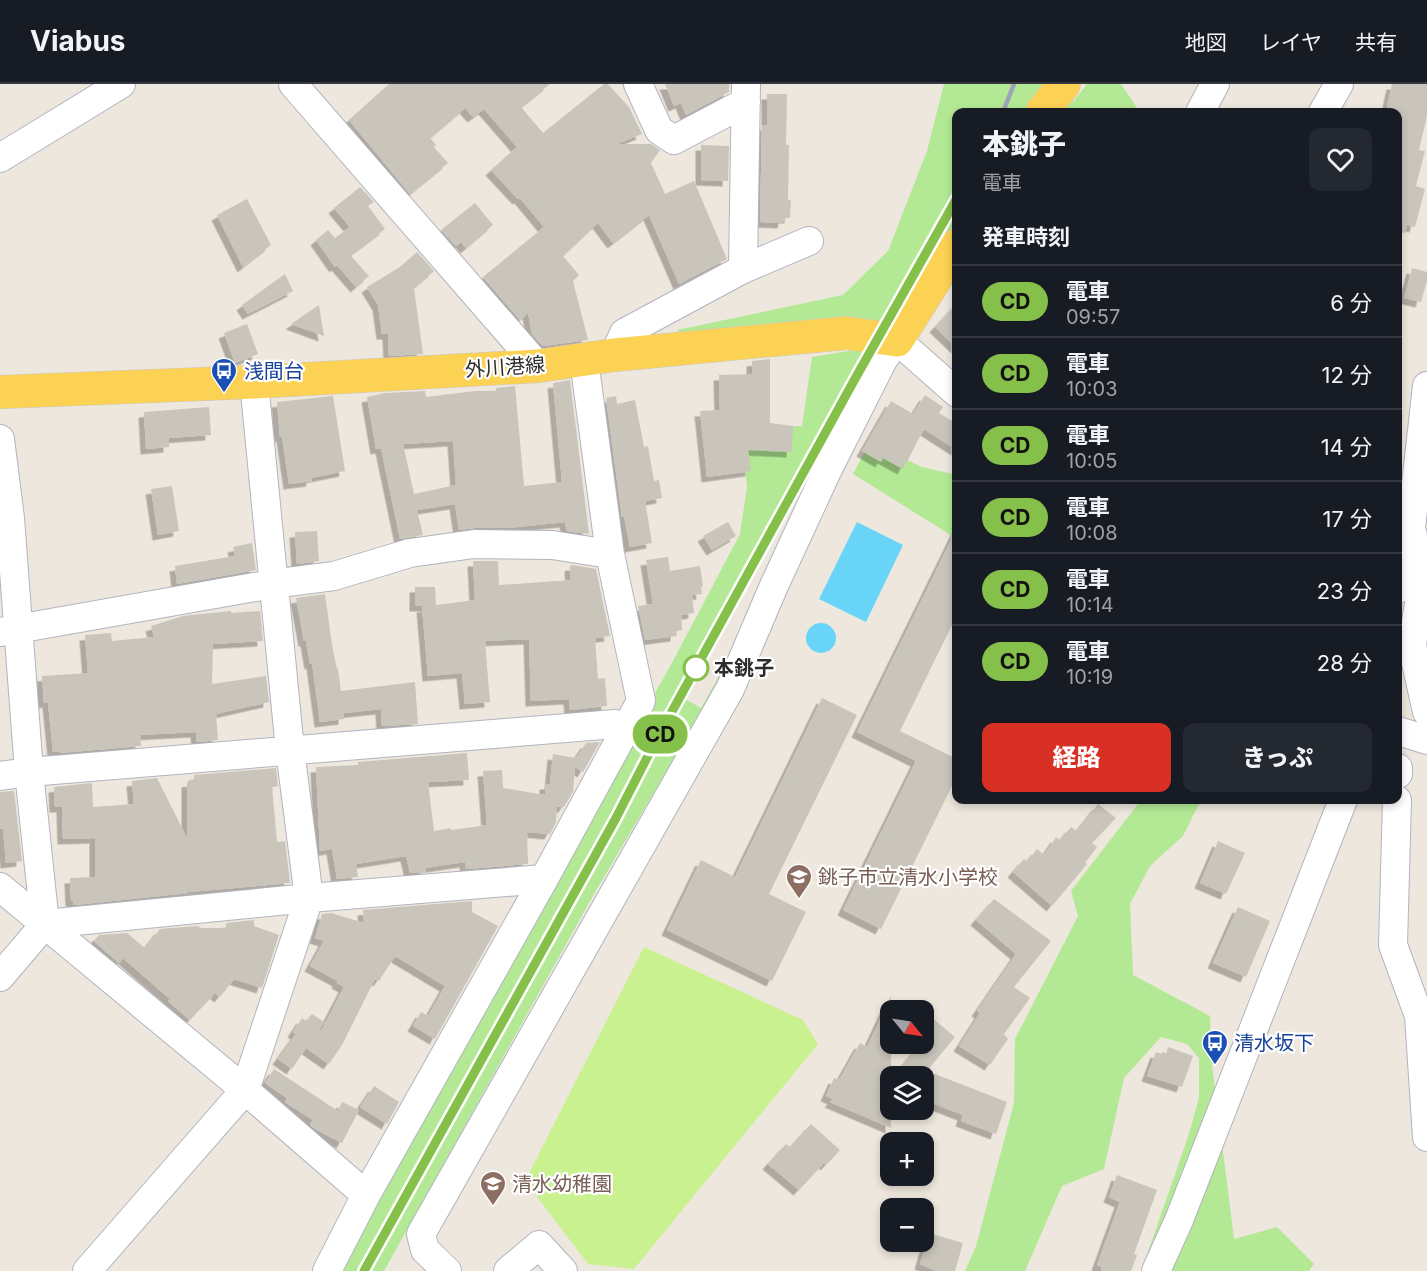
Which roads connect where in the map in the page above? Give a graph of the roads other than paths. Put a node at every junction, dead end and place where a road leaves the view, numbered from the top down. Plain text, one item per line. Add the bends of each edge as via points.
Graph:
1 (121, 84) edge
2 (293, 84) edge
3 (638, 84) edge
4 (1064, 84) edge
5 (1215, 84) edge
6 (1339, 84) edge
7 (746, 93) edge
8 (1045, 108) edge
9 (1202, 108) edge
10 (1325, 108) edge
11 (0, 158) edge
12 (809, 241) dead end
13 (952, 253) edge
14 (743, 270) junction
15 (897, 340) junction
16 (599, 358) junction
17 (538, 366) junction
18 (254, 382) junction
19 (1427, 386) edge
20 (952, 389) edge
21 (0, 392) edge
22 (0, 439) edge
23 (1404, 527) edge
24 (1402, 548) edge
25 (610, 554) junction
26 (272, 584) junction
27 (9, 630) edge
28 (1427, 712) edge
29 (625, 728) junction
30 (1402, 732) edge
31 (1427, 740) edge
32 (290, 750) junction
33 (29, 772) junction
34 (0, 776) edge
35 (1341, 804) edge
36 (1397, 804) edge
37 (544, 879) junction
38 (0, 887) edge
39 (309, 897) junction
40 (45, 924) junction
41 (0, 977) edge
42 (1423, 1017) edge
43 (245, 1090) junction
44 (1427, 1137) edge
45 (366, 1195) junction
46 (87, 1271) edge
47 (327, 1271) edge
48 (447, 1271) edge
49 (508, 1271) edge
50 (563, 1271) edge
51 (1156, 1271) edge

1 - 11 street
2 - 17 street
3 - 7 street via 659,130 674,140
4 - 8 main road
5 - 9 street
6 - 10 street
7 - 14 street
12 - 14 street
13 - 15 main road
14 - 16 street via 624,333
15 - 16 main road, 外川港線 via 846,333
15 - 20 street
15 - 48 street via 828,469 730,689 421,1234 425,1250
16 - 17 main road, 外川港線
16 - 25 street
17 - 18 main road, 外川港線
18 - 21 main road, 外川港線
18 - 26 street
19 - 23 street
22 - 27 street via 10,518
23 - 24 street
23 - 28 street via 1424,574 1412,645
25 - 26 street via 552,545 474,544 410,553 334,576
25 - 29 street via 641,701
26 - 27 street
26 - 32 street
27 - 33 street
29 - 32 street via 615,724
29 - 37 street
30 - 31 street
32 - 33 street
32 - 39 street
33 - 34 street
33 - 40 street
35 - 51 street
36 - 42 street via 1393,945
37 - 39 street
37 - 45 street
38 - 40 street
39 - 40 street
39 - 43 street
40 - 41 street
40 - 43 street
42 - 44 street via 1419,1040
43 - 45 street
43 - 46 street
45 - 47 street
49 - 50 street via 539,1245

